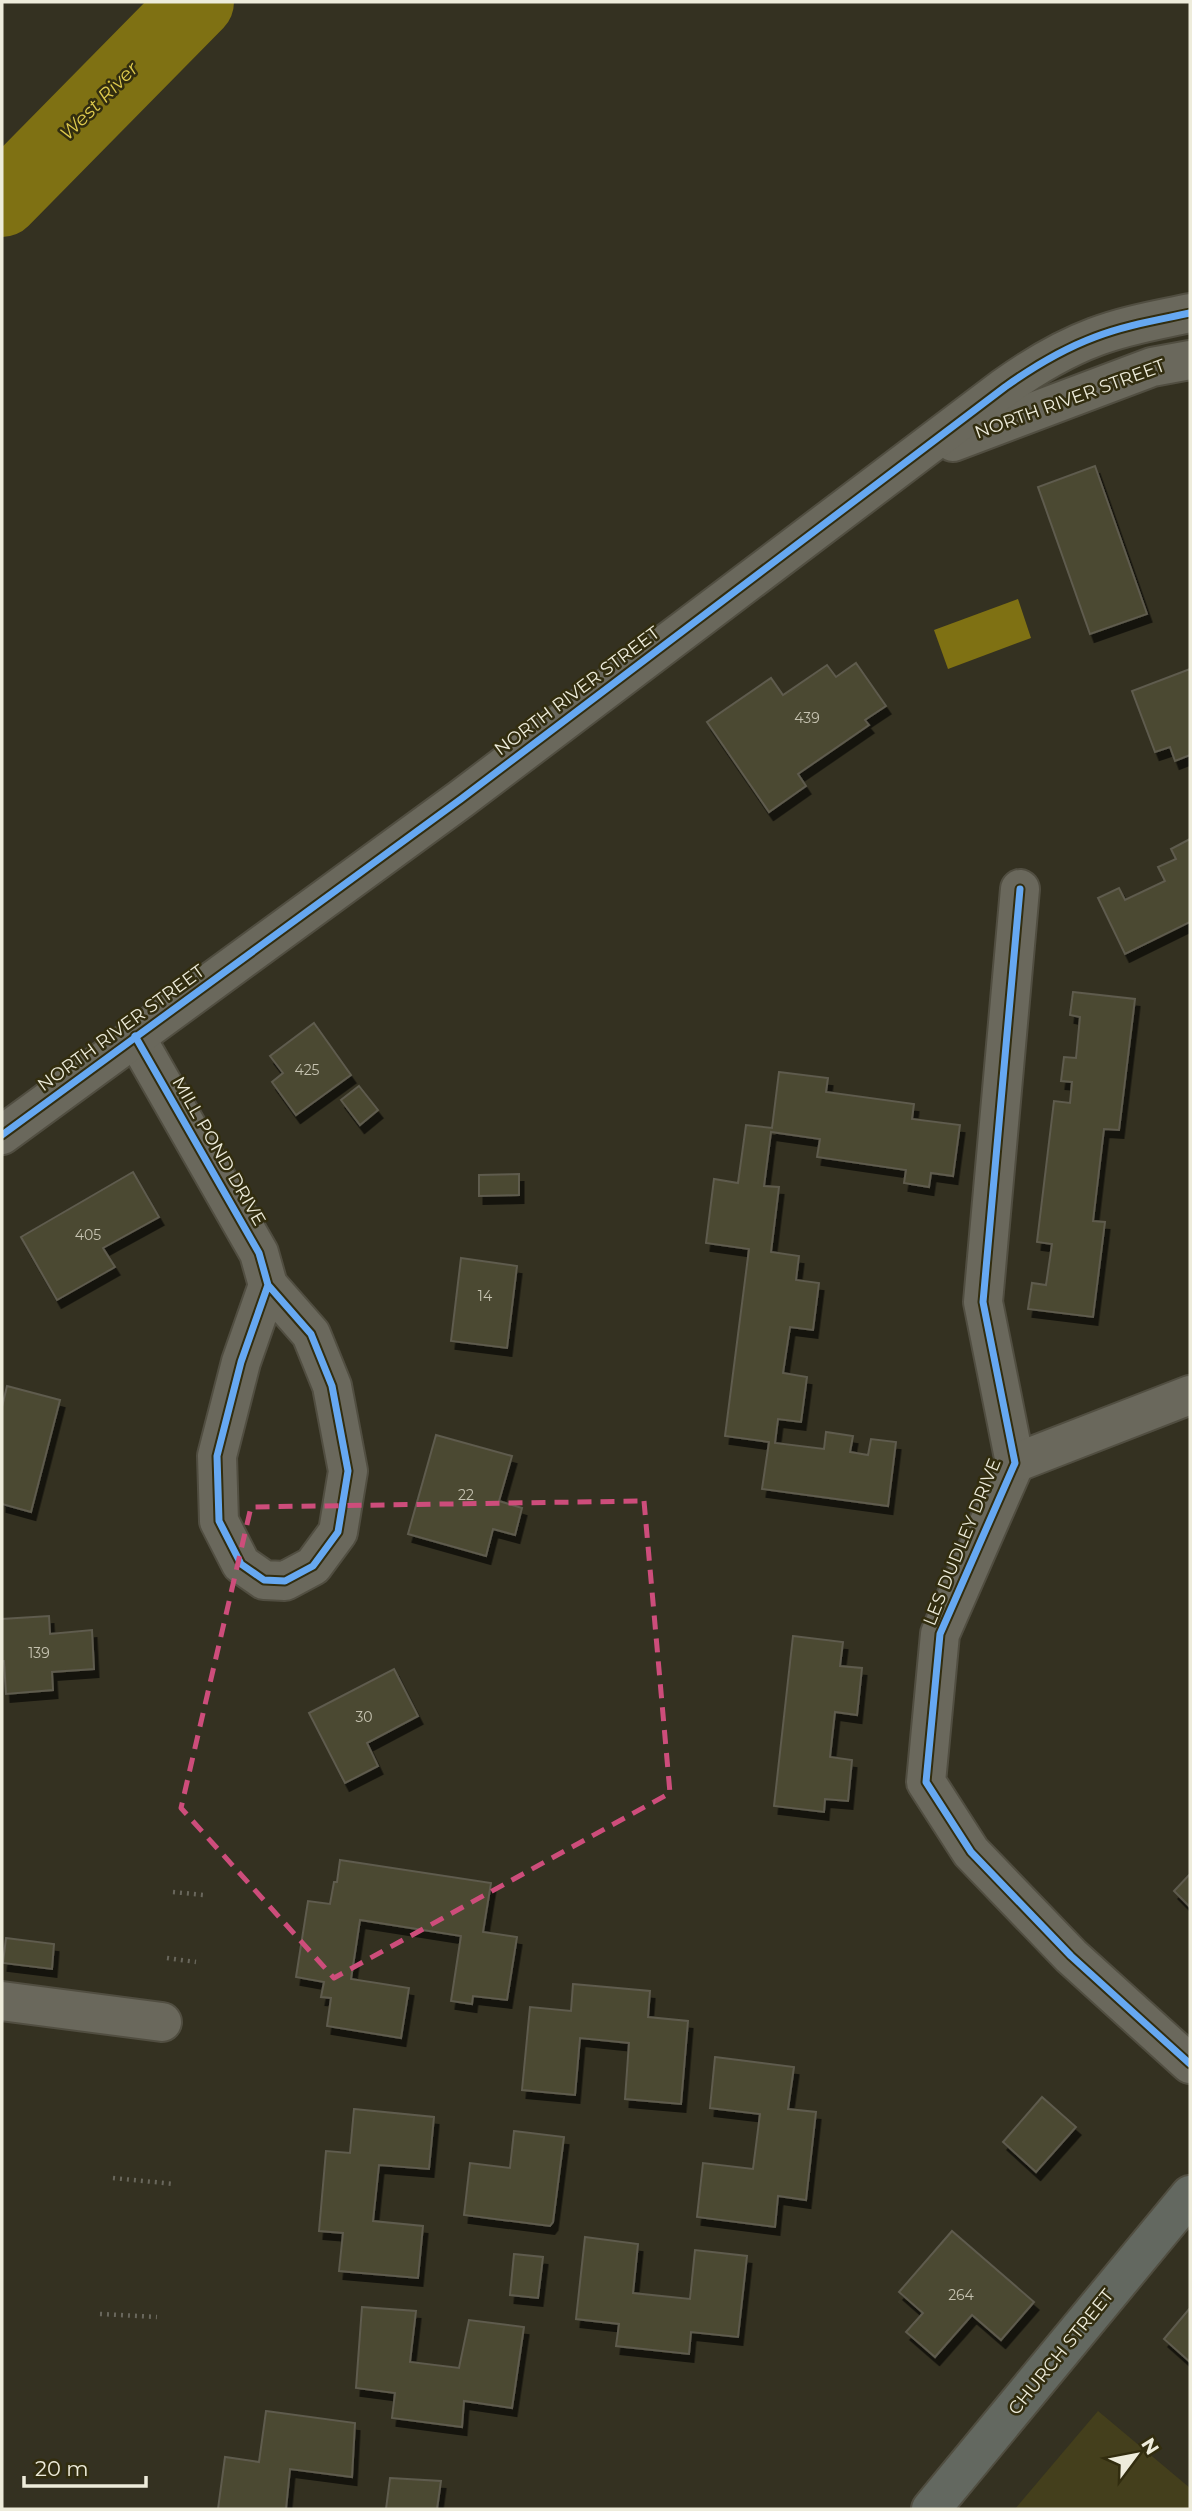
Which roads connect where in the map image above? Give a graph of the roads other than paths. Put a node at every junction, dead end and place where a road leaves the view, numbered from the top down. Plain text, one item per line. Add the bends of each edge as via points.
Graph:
1 (1190, 313) edge
2 (1190, 360) edge
3 (912, 458) junction
4 (1020, 889) dead end
5 (135, 1036) junction
6 (2, 1135) edge
7 (268, 1285) junction
8 (1190, 1395) edge
9 (1015, 1463) junction
10 (2, 2001) edge
11 (162, 2022) dead end
12 (1190, 2064) edge
13 (1190, 2195) edge
14 (931, 2509) edge

1 - 3 street, NORTH RIVER STREET via 1129,326 1063,351 1005,387
2 - 3 street, NORTH RIVER STREET via 1152,366
3 - 5 street, NORTH RIVER STREET via 461,799
4 - 9 street, LES DUDLEY DRIVE via 983,1302
5 - 6 street, NORTH RIVER STREET
5 - 7 street, MILL POND DRIVE via 259,1253
7 - 7 street, MILL POND DRIVE via 241,1362 217,1456 219,1521 241,1564 264,1580 285,1581 313,1566 338,1532 348,1471 332,1386 311,1334
8 - 9 street
9 - 12 street, LES DUDLEY DRIVE via 940,1634 926,1782 971,1852 1072,1956
10 - 11 street
13 - 14 main road, CHURCH STREET

